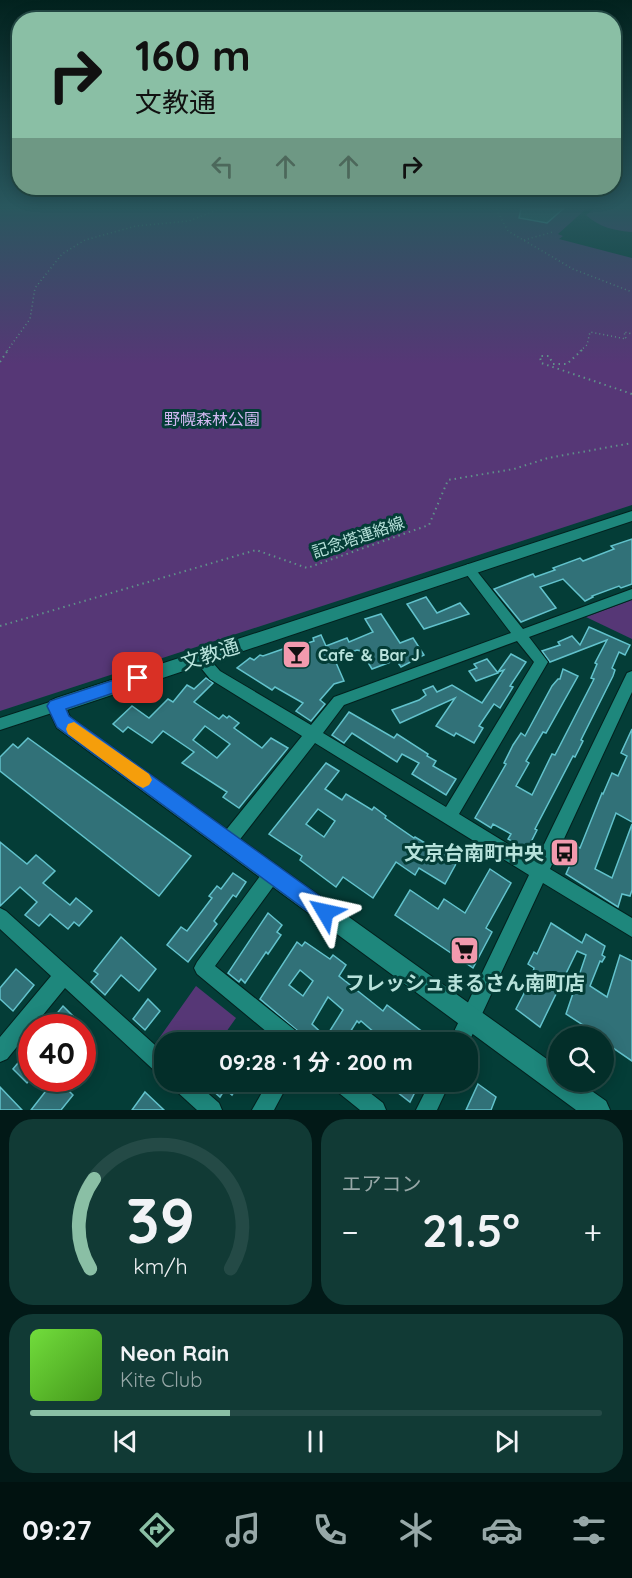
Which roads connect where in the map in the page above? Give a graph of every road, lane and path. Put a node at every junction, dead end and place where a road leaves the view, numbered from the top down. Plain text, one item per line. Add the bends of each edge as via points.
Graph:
1 (57, 261) edge
2 (560, 261) edge
3 (632, 292) edge
4 (632, 334) edge
5 (0, 362) edge
6 (632, 394) edge
7 (632, 443) edge
8 (632, 516) edge
9 (468, 568) junction
10 (632, 594) edge
11 (0, 626) edge
12 (519, 635) junction
13 (200, 658) junction
14 (632, 677) edge
15 (56, 706) junction
16 (0, 724) edge
17 (312, 735) junction
18 (449, 817) junction
19 (228, 842) junction
20 (540, 873) junction
21 (272, 874) junction
22 (0, 916) edge
23 (632, 927) edge
24 (64, 975) junction
25 (470, 1018) junction
26 (282, 1032) edge
27 (464, 1032) edge
28 (0, 1052) edge
29 (154, 1057) edge
30 (192, 1092) edge
31 (273, 1092) edge
32 (354, 1092) edge
33 (435, 1092) edge
34 (212, 1110) edge
35 (262, 1110) edge
36 (376, 1110) edge
37 (426, 1110) edge
38 (597, 1110) edge

1 - 5 path via 35,288 30,319
2 - 3 path
4 - 6 path via 624,332 626,339 590,332 586,345 567,364 553,364 549,356 540,356 541,363
7 - 11 path, 記念塔連絡線 via 448,480 429,525 307,568 256,550
8 - 9 street, 文教通
9 - 12 street
9 - 13 street, 文教通
10 - 12 street
12 - 17 street via 339,701
12 - 18 street via 541,662
13 - 15 street, 文教通
13 - 17 street via 215,675
14 - 20 street
15 - 16 street
15 - 19 street via 63,722
17 - 18 street
17 - 19 street
18 - 20 street
19 - 21 street
20 - 23 street
20 - 25 street
21 - 25 street
21 - 26 street via 203,968
22 - 24 street
24 - 28 street
24 - 29 street
25 - 27 street
25 - 38 street
30 - 34 street
31 - 35 street
32 - 36 street
33 - 37 street

